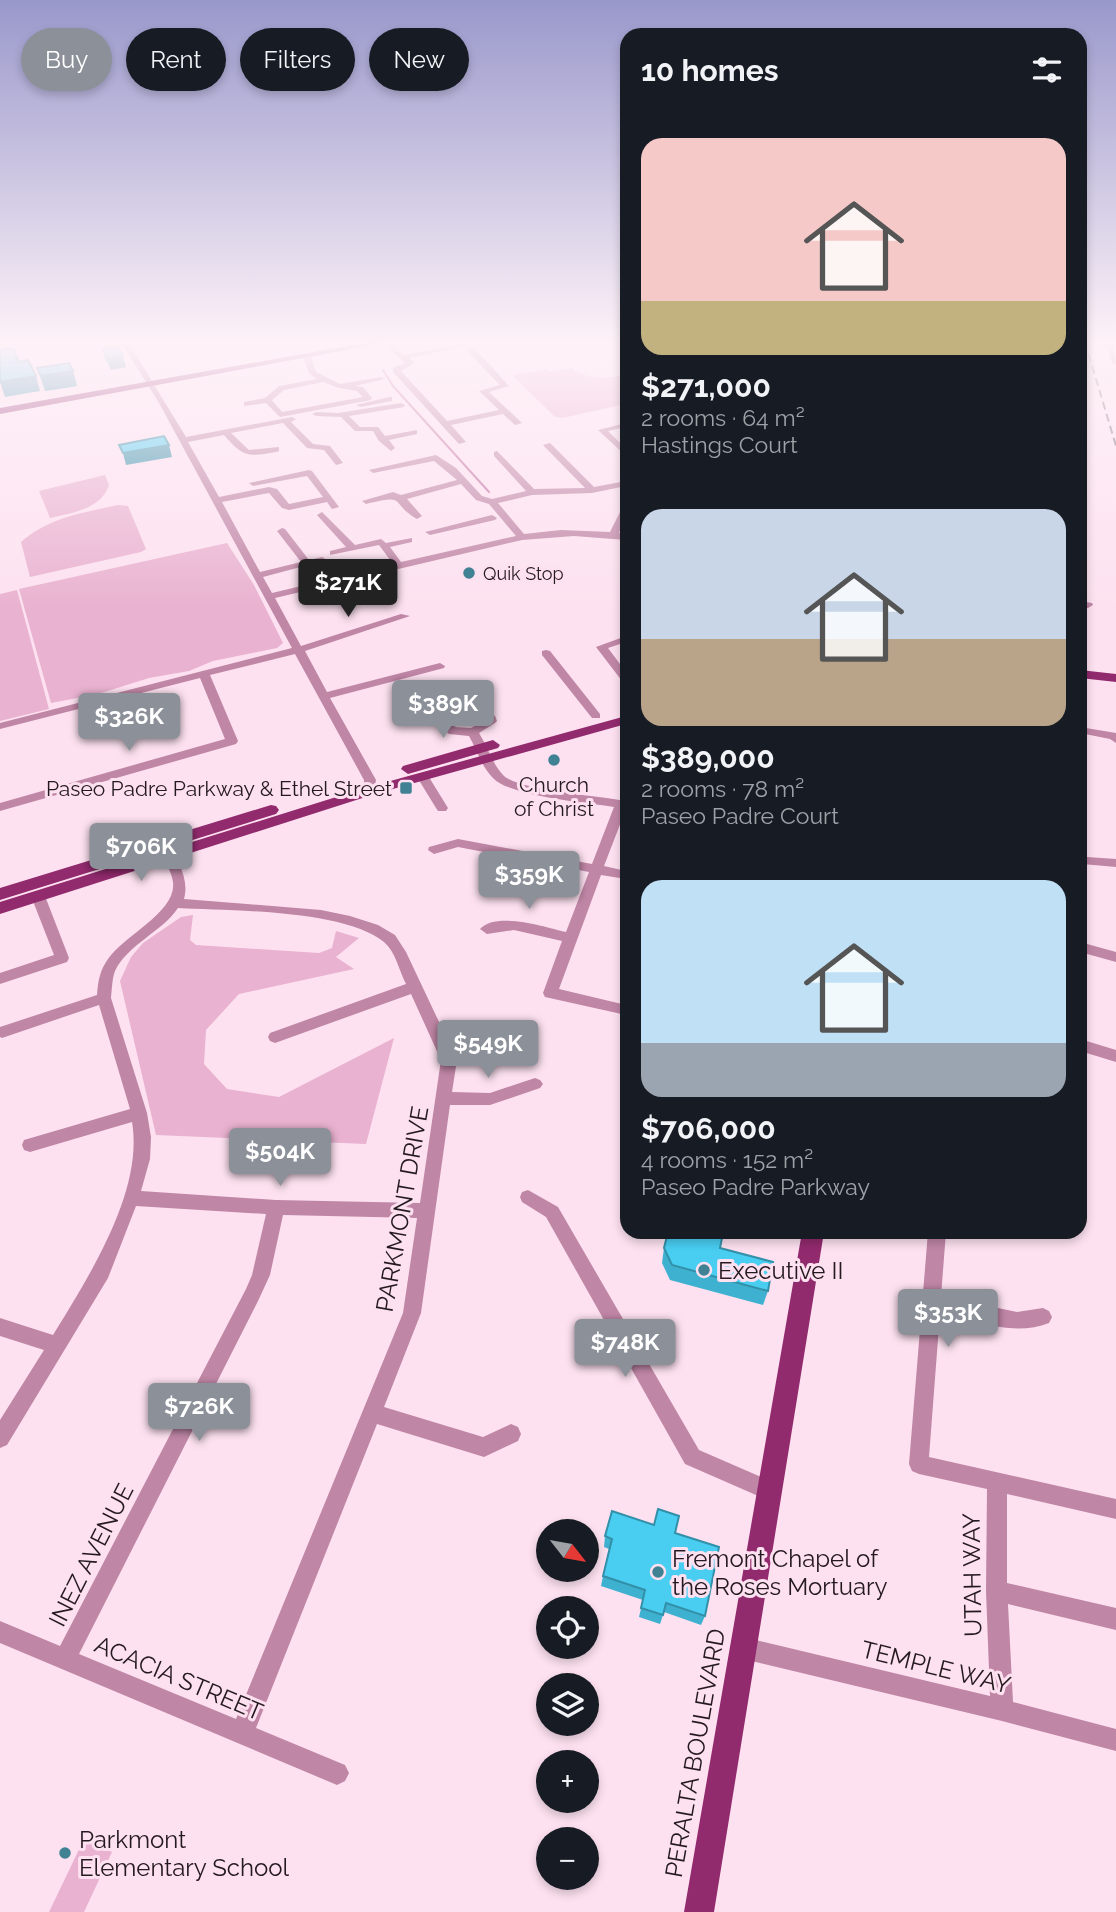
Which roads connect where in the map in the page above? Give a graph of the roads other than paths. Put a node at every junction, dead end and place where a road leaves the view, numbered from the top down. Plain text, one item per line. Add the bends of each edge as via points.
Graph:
1 (179, 431) edge
2 (230, 431) edge
3 (293, 431) edge
4 (377, 431) edge
5 (452, 431) edge
6 (603, 431) edge
7 (226, 432) junction
8 (415, 432) dead end
9 (382, 439) junction
10 (184, 440) junction
11 (462, 442) dead end
12 (547, 445) dead end
13 (620, 447) edge
14 (391, 448) dead end
15 (276, 449) dead end
16 (497, 454) dead end
17 (446, 456) dead end
18 (436, 458) junction
19 (339, 463) dead end
20 (373, 470) dead end
21 (246, 474) dead end
22 (463, 481) junction
23 (620, 485) edge
24 (256, 487) junction
25 (592, 490) junction
26 (532, 492) junction
27 (401, 498) junction
28 (215, 501) junction
29 (366, 501) dead end
30 (492, 502) junction
31 (322, 515) dead end
32 (416, 516) dead end
33 (492, 518) dead end
34 (620, 521) edge
35 (282, 531) dead end
36 (430, 532) dead end
37 (612, 535) junction
38 (620, 536) edge
39 (466, 537) junction
40 (522, 537) junction
41 (410, 540) dead end
42 (384, 546) junction
43 (353, 549) junction
44 (333, 553) dead end
45 (322, 561) dead end
46 (307, 564) junction
47 (400, 566) junction
48 (258, 575) junction
49 (271, 597) junction
50 (405, 617) dead end
51 (620, 641) edge
52 (299, 650) junction
53 (546, 653) dead end
54 (440, 666) dead end
55 (620, 670) edge
56 (204, 674) junction
57 (1087, 675) edge
58 (1116, 678) edge
59 (1087, 685) edge
60 (1116, 687) edge
61 (324, 696) junction
62 (620, 710) edge
63 (596, 716) junction
64 (620, 721) edge
65 (0, 726) edge
66 (1087, 731) edge
67 (473, 732) dead end
68 (1116, 737) edge
69 (483, 754) junction
70 (423, 777) junction
71 (370, 786) junction
72 (620, 804) edge
73 (0, 807) edge
74 (442, 808) dead end
75 (620, 814) edge
76 (164, 849) junction
77 (434, 850) dead end
78 (1087, 860) dead end
79 (1116, 863) edge
80 (595, 869) junction
81 (620, 874) edge
82 (0, 894) edge
83 (38, 896) junction
84 (175, 903) junction
85 (0, 908) edge
86 (487, 929) dead end
87 (569, 938) junction
88 (1087, 949) edge
89 (1116, 957) edge
90 (0, 979) edge
91 (415, 987) junction
92 (104, 998) junction
93 (620, 1009) edge
94 (2, 1032) dead end
95 (275, 1037) dead end
96 (1087, 1047) edge
97 (1116, 1056) edge
98 (535, 1084) dead end
99 (445, 1098) junction
100 (139, 1113) junction
101 (30, 1146) dead end
102 (131, 1198) junction
103 (528, 1198) dead end
104 (276, 1207) junction
105 (428, 1211) junction
106 (812, 1239) edge
107 (937, 1239) edge
108 (932, 1303) junction
109 (1043, 1317) dead end
110 (0, 1327) edge
111 (58, 1346) junction
112 (373, 1413) junction
113 (511, 1434) dead end
114 (0, 1438) edge
115 (997, 1481) junction
116 (770, 1491) junction
117 (1116, 1509) edge
118 (997, 1591) junction
119 (1116, 1619) edge
120 (0, 1632) edge
121 (743, 1648) junction
122 (65, 1658) junction
123 (1002, 1710) junction
124 (243, 1733) junction
125 (1116, 1740) edge
126 (337, 1773) dead end
127 (699, 1912) edge

1 - 10 street
2 - 7 street
3 - 19 street via 310,446 327,448
4 - 9 street
5 - 11 street
6 - 13 street
7 - 10 street
7 - 15 street via 248,454
8 - 9 street
9 - 14 street
10 - 28 street
12 - 25 street
16 - 26 street
17 - 18 street
18 - 20 street
18 - 22 street
21 - 24 street
22 - 27 street
22 - 30 street via 479,498
23 - 25 street
24 - 24 street via 274,491 289,507 332,503 309,473
24 - 28 street
25 - 26 street
26 - 30 street
27 - 29 street via 393,495
27 - 32 street
28 - 48 street
30 - 40 street
31 - 43 street
33 - 39 street
34 - 37 street
35 - 46 street
36 - 39 street
37 - 38 street
37 - 40 street
39 - 40 street
39 - 47 street
41 - 42 street
42 - 43 street via 381,542
42 - 47 street
43 - 44 street
45 - 46 street
46 - 48 street
47 - 49 street
48 - 49 street
49 - 52 street
50 - 52 street
51 - 55 street via 601,647
52 - 56 street
52 - 61 street
53 - 63 street
54 - 61 street
56 - 65 street
56 - 73 street via 232,741
57 - 58 main road
59 - 60 main road
61 - 71 street
62 - 63 main road
63 - 69 main road
64 - 69 main road
66 - 68 street
67 - 69 street
69 - 70 main road
69 - 71 main road
69 - 72 street via 505,783
70 - 71 main road
70 - 74 street
71 - 76 main road
75 - 80 street
76 - 82 main road
76 - 83 main road
76 - 84 street via 180,889
77 - 80 street via 458,843
78 - 79 street
80 - 81 street
80 - 87 street
83 - 85 main road
83 - 90 street via 62,957
84 - 91 street, PARKMONT DRIVE via 322,915 375,927 392,941
84 - 92 street via 118,956 106,979
86 - 87 street via 514,925
87 - 93 street via 550,993
88 - 89 street
91 - 95 street
91 - 99 street, PARKMONT DRIVE via 449,1060
92 - 94 street
92 - 100 street
96 - 97 street
98 - 99 street via 490,1099
99 - 105 street, PARKMONT DRIVE
100 - 101 street
100 - 102 street via 142,1159
102 - 104 street
102 - 111 street via 102,1272
103 - 116 street via 552,1212 692,1457
104 - 105 street
104 - 122 street, INEZ AVENUE via 252,1295
105 - 112 street, PARKMONT DRIVE via 412,1313
106 - 116 main road, PERALTA BOULEVARD
107 - 108 street
108 - 109 street via 1017,1321
108 - 115 street via 919,1464
110 - 111 street
111 - 114 street
112 - 113 street via 484,1447
112 - 124 street, PARKMONT DRIVE
115 - 117 street
115 - 118 street, UTAH WAY
116 - 121 main road, PERALTA BOULEVARD
118 - 119 street
118 - 123 street, UTAH WAY
120 - 122 street, ACACIA STREET
121 - 123 street, TEMPLE WAY
121 - 127 main road, PERALTA BOULEVARD
122 - 124 street, ACACIA STREET
123 - 125 street, TEMPLE WAY
124 - 126 street, ACACIA STREET

